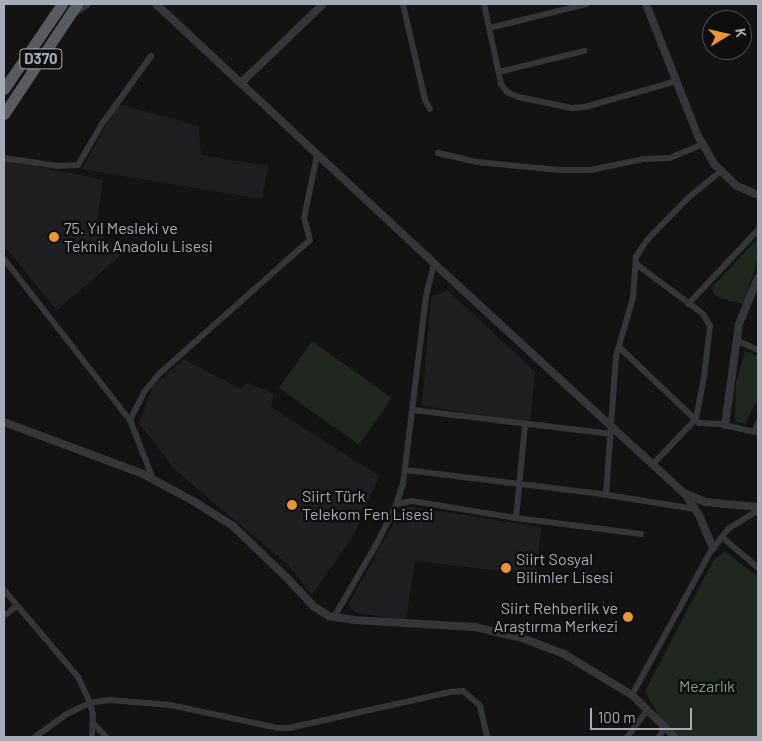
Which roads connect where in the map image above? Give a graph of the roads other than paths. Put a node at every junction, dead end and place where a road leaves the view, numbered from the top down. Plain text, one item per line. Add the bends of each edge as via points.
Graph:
1 (62, 4) edge
2 (77, 4) edge
3 (87, 4) edge
4 (156, 4) edge
5 (323, 4) edge
6 (403, 4) edge
7 (484, 4) edge
8 (587, 4) edge
9 (646, 4) edge
10 (69, 18) junction
11 (489, 28) junction
12 (584, 51) dead end
13 (151, 56) dead end
14 (499, 72) junction
15 (677, 81) junction
16 (241, 83) junction
17 (4, 89) edge
18 (430, 109) dead end
19 (4, 114) edge
20 (703, 144) junction
21 (438, 153) dead end
22 (317, 155) junction
23 (4, 158) edge
24 (721, 171) junction
25 (758, 195) edge
26 (758, 230) edge
27 (4, 259) edge
28 (434, 264) junction
29 (636, 264) junction
30 (758, 278) edge
31 (688, 304) junction
32 (738, 341) junction
33 (619, 347) junction
34 (758, 350) edge
35 (413, 410) junction
36 (130, 420) junction
37 (696, 420) junction
38 (4, 422) edge
39 (758, 423) edge
40 (525, 424) junction
41 (725, 426) junction
42 (610, 430) junction
43 (756, 433) edge
44 (653, 464) junction
45 (406, 470) junction
46 (153, 479) junction
47 (519, 483) junction
48 (684, 493) junction
49 (606, 495) junction
50 (396, 504) junction
51 (695, 509) junction
52 (758, 509) edge
53 (516, 518) junction
54 (641, 534) dead end
55 (722, 537) junction
56 (713, 548) junction
57 (758, 568) edge
58 (4, 590) edge
59 (17, 606) junction
60 (4, 616) edge
61 (334, 617) junction
62 (632, 695) junction
63 (90, 703) junction
64 (647, 710) junction
65 (93, 723) junction
66 (664, 728) junction
67 (35, 737) edge
68 (92, 737) edge
69 (106, 737) edge
70 (487, 737) edge
71 (627, 737) edge
72 (659, 737) edge
73 (674, 737) edge

1 - 17 highway, D370
2 - 10 highway, D370
3 - 10 street
4 - 16 street
5 - 16 street
6 - 18 street via 425,100
7 - 11 street
8 - 11 street
9 - 15 street
10 - 19 highway, D370
11 - 14 street
12 - 14 street
13 - 23 street via 102,124 78,165 57,166
14 - 15 street via 506,92 572,108
15 - 20 street
16 - 22 street
20 - 21 street via 670,158 643,159 591,170 477,162
20 - 24 street
22 - 28 street
22 - 36 street via 304,218 310,240 160,373 144,392
24 - 25 street via 737,186
24 - 29 street via 688,198 647,240 636,257
26 - 31 street
27 - 36 street
28 - 35 street via 426,296
28 - 42 street
29 - 31 street
29 - 33 street via 633,298
30 - 32 street via 739,324
31 - 37 street via 703,314 710,326
32 - 34 street
32 - 41 street
33 - 37 street
33 - 42 street
35 - 40 street
35 - 45 street
36 - 46 street
37 - 41 street
37 - 44 street
38 - 46 street
39 - 43 street
40 - 42 street
40 - 47 street
41 - 43 street
42 - 44 street
42 - 49 street
44 - 48 street
45 - 47 street
45 - 50 street
46 - 61 street via 233,526 313,606
47 - 49 street
47 - 53 street
48 - 51 street
48 - 52 street via 705,502
49 - 51 street
50 - 53 street via 412,501
50 - 61 street
51 - 56 street
52 - 55 street
53 - 54 street
55 - 56 street
55 - 57 street
56 - 62 street
58 - 59 street
59 - 60 street
59 - 63 street via 78,677
61 - 62 street via 475,627 522,638 564,654
62 - 64 street
63 - 65 street
63 - 67 street via 65,715
63 - 70 street via 133,701 170,705 265,727 289,728 463,691 480,706
64 - 66 street
64 - 71 street
65 - 68 street
65 - 69 street
66 - 72 street
66 - 73 street

